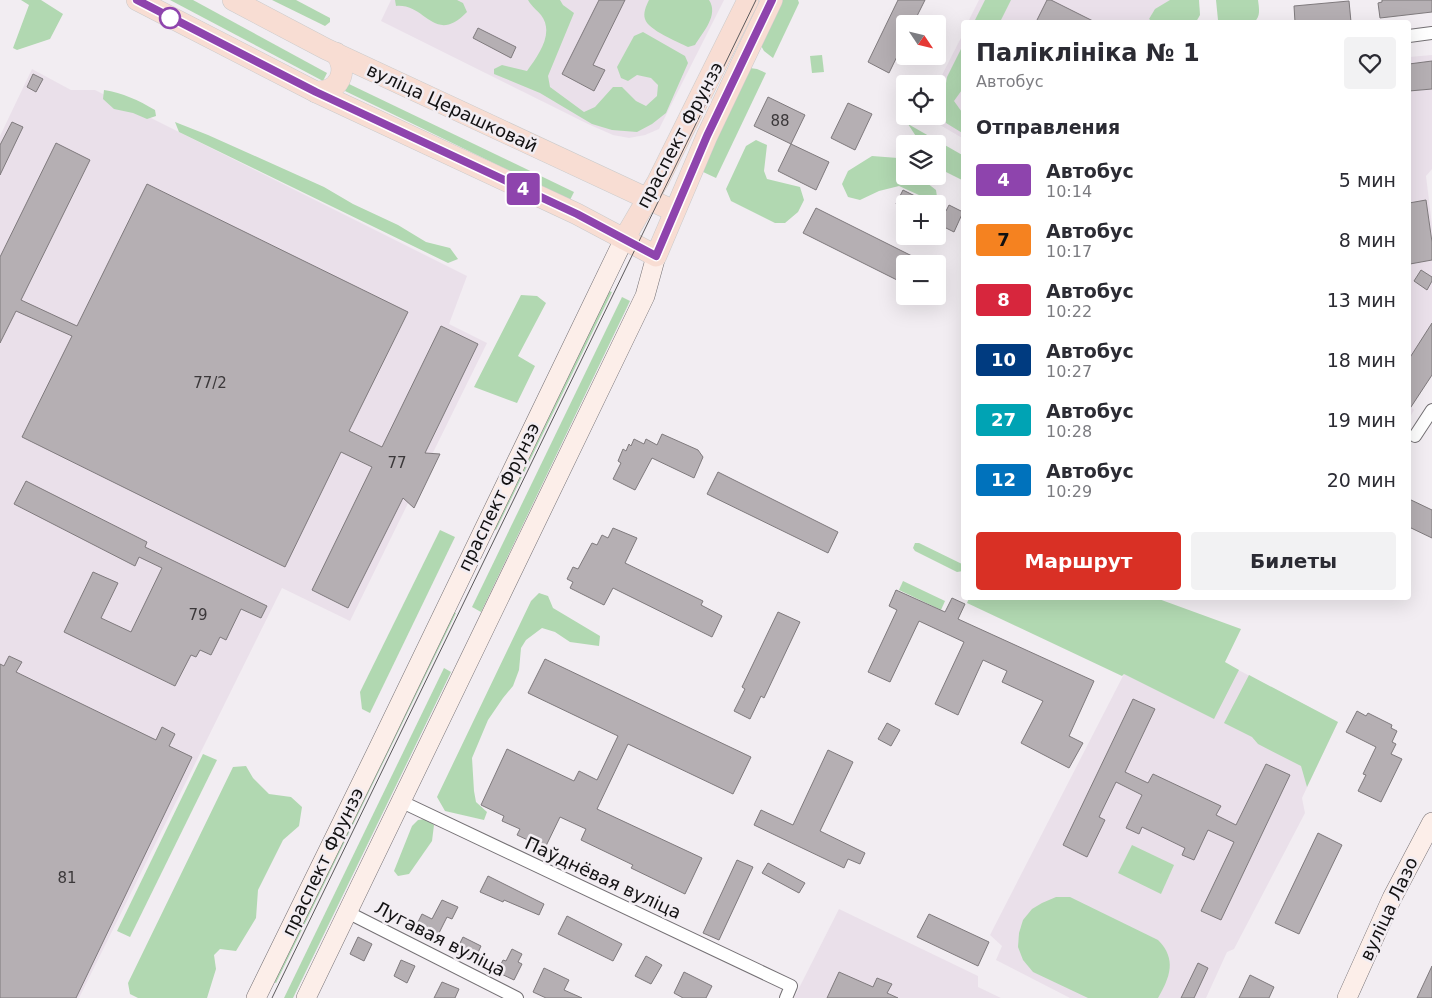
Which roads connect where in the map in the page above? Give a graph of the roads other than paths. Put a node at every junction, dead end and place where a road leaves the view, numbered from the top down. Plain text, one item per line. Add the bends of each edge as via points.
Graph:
1 (137, 0) edge
2 (233, 0) edge
3 (748, 0) edge
4 (772, 0) edge
5 (1432, 33) edge
6 (1411, 36) edge
7 (336, 53) junction
8 (316, 92) junction
9 (647, 198) junction
10 (674, 211) junction
11 (624, 239) junction
12 (656, 256) junction
13 (1432, 410) edge
14 (1414, 436) dead end
15 (400, 801) junction
16 (1432, 822) edge
17 (347, 912) junction
18 (789, 992) edge
19 (256, 998) edge
20 (306, 998) edge
21 (518, 998) edge
22 (1347, 998) edge

1 - 8 main road
2 - 7 main road, вуліца Церашковай
3 - 9 main road, праспект Фрунзэ
4 - 10 main road, праспект Фрунзэ
5 - 6 street
7 - 8 main road via 342,65 341,77 328,90
7 - 9 main road, вуліца Церашковай
8 - 11 main road
9 - 10 main road, вуліца Церашковай
9 - 11 main road, праспект Фрунзэ
10 - 12 main road, праспект Фрунзэ
11 - 12 main road
11 - 19 main road, праспект Фрунзэ
12 - 15 main road, праспект Фрунзэ via 642,301
13 - 14 street
15 - 17 main road, праспект Фрунзэ
15 - 18 street, Паўднёвая вуліца
16 - 22 main road, вуліца Лазо via 1392,898
17 - 20 main road, праспект Фрунзэ
17 - 21 street, Лугавая вуліца

